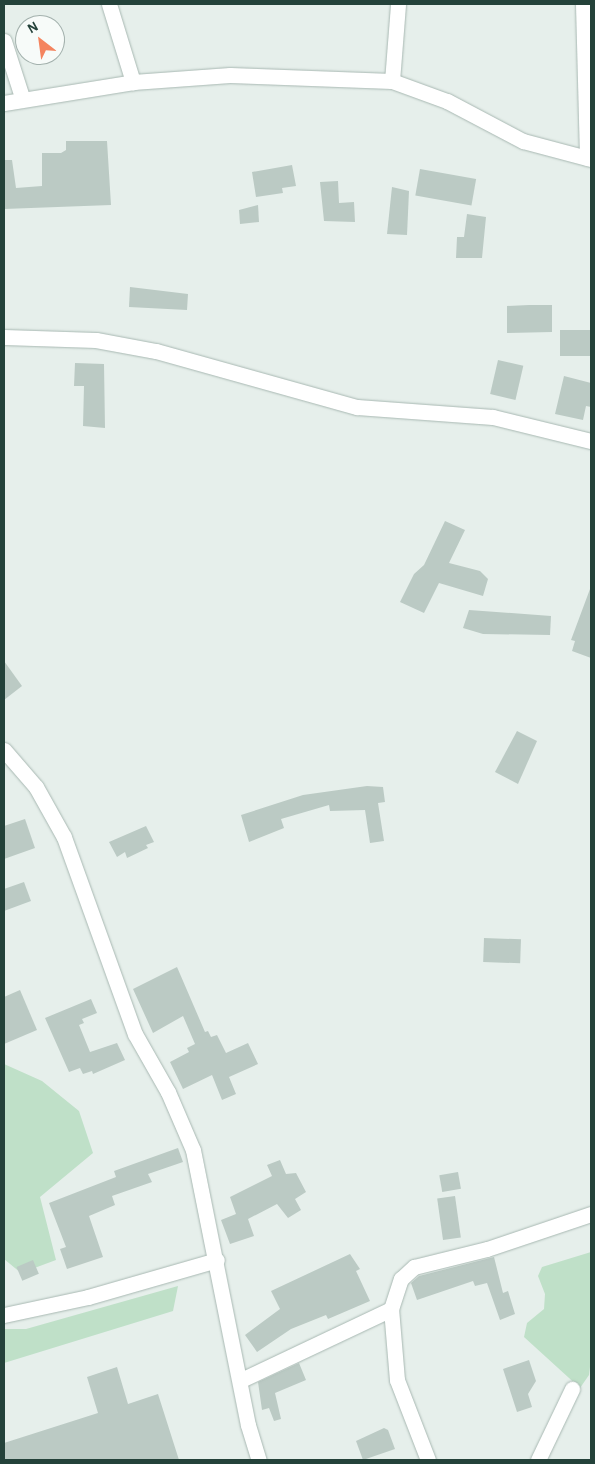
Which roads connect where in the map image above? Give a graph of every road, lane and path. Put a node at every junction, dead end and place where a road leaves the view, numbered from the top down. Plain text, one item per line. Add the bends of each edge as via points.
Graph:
1 (109, 4) edge
2 (398, 4) edge
3 (583, 4) edge
4 (4, 41) edge
5 (588, 62) edge
6 (392, 80) junction
7 (133, 82) junction
8 (22, 97) junction
9 (4, 103) edge
10 (589, 159) edge
11 (4, 336) edge
12 (591, 441) edge
13 (4, 750) edge
14 (591, 1214) edge
15 (217, 1260) junction
16 (391, 1310) junction
17 (4, 1315) edge
18 (241, 1380) junction
19 (572, 1389) dead end
20 (259, 1460) edge
21 (428, 1460) edge
22 (538, 1460) edge

1 - 7 street
2 - 6 street
3 - 5 street
4 - 8 street
5 - 10 street
6 - 7 street via 230,75
6 - 10 street via 447,101 523,142
7 - 8 street
8 - 9 street
11 - 12 street via 104,342 216,366 357,407 494,417
13 - 15 street via 36,788 64,837 136,1034 187,1134
14 - 16 street via 487,1249 414,1267 401,1279
15 - 17 street via 106,1293
15 - 18 street
16 - 18 street
16 - 21 street via 396,1380
18 - 20 street via 248,1425
19 - 22 street

